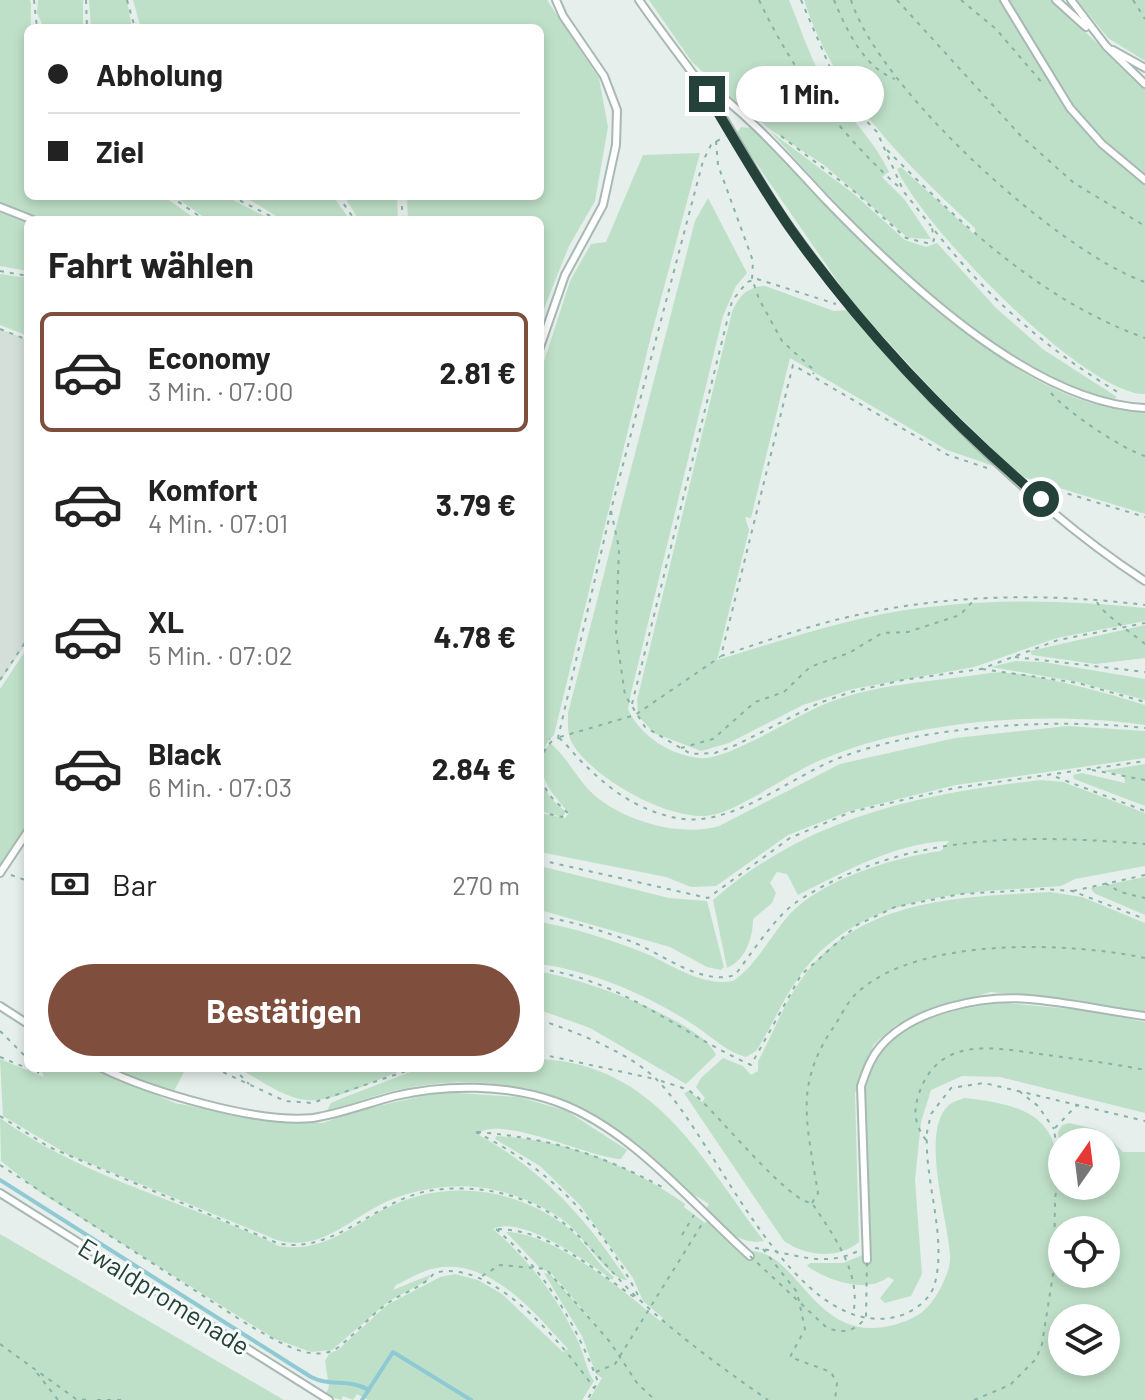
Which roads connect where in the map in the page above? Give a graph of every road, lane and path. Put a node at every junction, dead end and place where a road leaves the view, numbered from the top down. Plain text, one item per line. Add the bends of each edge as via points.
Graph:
1 (34, 0) edge
2 (86, 0) edge
3 (127, 0) edge
4 (556, 0) edge
5 (639, 0) edge
6 (759, 0) edge
7 (801, 0) edge
8 (834, 0) edge
9 (851, 0) edge
10 (897, 0) edge
11 (961, 0) edge
12 (1004, 0) edge
13 (1056, 0) edge
14 (1071, 0) edge
15 (1133, 0) edge
16 (1145, 19) edge
17 (37, 24) edge
18 (87, 24) edge
19 (134, 24) edge
20 (1106, 46) junction
21 (1145, 68) edge
22 (691, 73) junction
23 (896, 79) junction
24 (1145, 84) edge
25 (1048, 89) dead end
26 (758, 126) junction
27 (716, 141) dead end
28 (886, 149) junction
29 (703, 161) dead end
30 (1145, 180) edge
31 (904, 192) junction
32 (176, 200) edge
33 (239, 200) edge
34 (0, 207) edge
35 (24, 216) edge
36 (199, 216) edge
37 (270, 216) edge
38 (1145, 226) edge
39 (932, 228) junction
40 (0, 271) edge
41 (24, 275) edge
42 (752, 279) junction
43 (1145, 282) edge
44 (852, 307) junction
45 (0, 329) edge
46 (544, 335) edge
47 (24, 338) edge
48 (1145, 338) edge
49 (813, 375) junction
50 (1039, 378) junction
51 (1123, 395) dead end
52 (1145, 408) edge
53 (1145, 456) edge
54 (990, 469) dead end
55 (1018, 479) junction
56 (611, 510) junction
57 (1145, 517) edge
58 (1145, 581) edge
59 (1096, 599) junction
60 (974, 600) junction
61 (1145, 605) edge
62 (1145, 623) edge
63 (1126, 626) junction
64 (24, 644) edge
65 (1145, 644) edge
66 (721, 656) junction
67 (1011, 657) junction
68 (981, 669) junction
69 (1145, 672) edge
70 (0, 680) edge
71 (1145, 702) edge
72 (632, 705) junction
73 (635, 715) junction
74 (1145, 728) edge
75 (558, 738) junction
76 (544, 742) edge
77 (679, 748) junction
78 (544, 756) edge
79 (1145, 761) edge
80 (1089, 769) junction
81 (1055, 776) junction
82 (544, 780) edge
83 (1145, 780) edge
84 (1145, 811) edge
85 (544, 813) edge
86 (24, 837) edge
87 (1145, 844) edge
88 (544, 861) edge
89 (1, 872) edge
90 (1145, 875) edge
91 (24, 880) edge
92 (1104, 883) junction
93 (1072, 891) junction
94 (1145, 898) edge
95 (544, 918) edge
96 (1145, 919) edge
97 (544, 969) edge
98 (0, 1006) edge
99 (1145, 1016) edge
100 (24, 1021) edge
101 (544, 1021) edge
102 (0, 1031) edge
103 (24, 1055) edge
104 (544, 1055) edge
105 (0, 1057) edge
106 (24, 1067) edge
107 (1145, 1070) edge
108 (110, 1072) edge
109 (222, 1072) edge
110 (237, 1072) edge
111 (404, 1072) edge
112 (658, 1080) junction
113 (250, 1085) junction
114 (1018, 1090) junction
115 (1077, 1105) junction
116 (0, 1116) edge
117 (1145, 1121) edge
118 (1053, 1128) edge
119 (1055, 1128) edge
120 (926, 1141) junction
121 (0, 1165) edge
122 (665, 1188) dead end
123 (0, 1193) edge
124 (1055, 1200) edge
125 (695, 1213) dead end
126 (709, 1218) junction
127 (682, 1235) dead end
128 (738, 1246) junction
129 (866, 1246) junction
130 (763, 1249) junction
131 (780, 1254) junction
132 (750, 1256) joint
133 (844, 1258) junction
134 (867, 1260) joint
135 (537, 1269) junction
136 (481, 1277) junction
137 (641, 1301) junction
138 (649, 1308) junction
139 (853, 1316) junction
140 (0, 1344) edge
141 (619, 1356) junction
142 (34, 1369) junction
143 (594, 1373) junction
144 (594, 1388) junction
145 (58, 1400) edge
146 (91, 1400) edge
147 (97, 1400) edge
148 (124, 1400) edge
149 (329, 1400) edge
150 (587, 1400) edge
151 (655, 1400) edge
152 (768, 1400) edge
153 (835, 1400) edge
154 (974, 1400) edge

1 - 17 path
2 - 18 path
3 - 19 path
4 - 46 lane via 604,76 617,110 616,145 603,205 565,275
5 - 22 lane
6 - 31 path via 790,60 827,114
7 - 28 path via 835,79
8 - 23 path via 856,43 881,74
9 - 23 path via 872,45
10 - 38 path via 1021,136 1074,183
11 - 25 path via 996,29
12 - 30 lane via 1070,108
13 - 20 lane
14 - 20 lane
15 - 16 path
20 - 21 lane
20 - 24 lane
22 - 26 lane
22 - 44 lane via 788,225
23 - 43 path via 995,180 1056,233
26 - 39 path via 824,167 906,238 934,243
26 - 50 lane via 887,259 948,312
27 - 42 path via 721,174 753,261
28 - 31 path
28 - 48 path via 1011,265 1089,316
29 - 56 path
31 - 39 path
32 - 36 path
33 - 37 path
34 - 35 lane
39 - 51 path via 1014,319
40 - 41 path
42 - 44 path
42 - 49 path via 782,341 815,371
42 - 72 path via 732,301
44 - 55 lane via 933,398
45 - 47 path
49 - 54 path via 948,455
49 - 66 path via 793,365
50 - 52 lane via 1077,396
50 - 53 path via 1065,409
55 - 57 path
55 - 58 lane
56 - 72 path via 619,548 617,653
56 - 75 path
59 - 60 path
59 - 61 path
59 - 63 path via 1103,614
60 - 66 path via 856,615
60 - 77 path via 960,615 908,632 882,633 810,667 784,692 755,702 713,739
62 - 63 path
63 - 65 path
63 - 67 path via 1058,640
64 - 70 path
66 - 73 path
67 - 68 path
67 - 69 path
68 - 71 path via 1078,683
68 - 77 path via 851,692 715,753 691,754
72 - 73 path
73 - 75 path
73 - 77 path
74 - 75 path via 1004,725 898,742 839,758 700,821 661,815 623,797
75 - 76 path
75 - 78 path
79 - 80 path
80 - 81 path
80 - 83 path
81 - 84 path
81 - 88 path via 955,788 851,812 790,838 708,898
82 - 85 path via 547,792 568,813 562,817
86 - 89 lane
87 - 95 path via 1051,836 897,855 795,902 735,975 720,978 620,938
89 - 91 path
90 - 92 path
92 - 93 path
92 - 94 path
93 - 96 path
93 - 97 path via 961,894 895,907 857,925 801,975 751,1065 633,998 573,973
98 - 100 lane
99 - 129 lane via 998,999 926,1017 892,1036 869,1063 861,1086
101 - 112 path via 574,1032
102 - 103 path
104 - 112 path
105 - 106 path
107 - 120 path via 1009,1047 967,1049 942,1060 926,1079 915,1117
108 - 126 lane via 193,1101 246,1113 312,1118 442,1088 516,1092 580,1113 648,1160
109 - 113 path
110 - 113 path
111 - 113 path via 312,1103 285,1101
112 - 131 path
112 - 133 path via 692,1092 777,1179 802,1202 812,1203
114 - 115 path
114 - 118 path
114 - 120 path via 984,1083 951,1088 931,1114
115 - 117 path
115 - 119 path
116 - 137 path via 49,1147 295,1248 333,1236 409,1195 483,1189 517,1198 566,1224
120 - 139 path via 938,1264 934,1287 907,1315
121 - 136 path via 250,1326 309,1353 335,1350 387,1304 434,1273
122 - 137 path via 579,1149 476,1132 538,1167 574,1201
123 - 149 lane, Ewaldpromenade
124 - 154 path via 1054,1268 1036,1359 1010,1385
125 - 127 path
126 - 128 lane
126 - 138 path
128 - 130 path
128 - 132 lane
129 - 133 path
129 - 134 lane
130 - 131 path
130 - 153 path via 797,1292 805,1329 790,1357 831,1372 837,1383
131 - 133 path
131 - 139 path via 825,1302
132 - 134 path, bridge via 826,1327 838,1331 852,1330 866,1317
133 - 139 path via 856,1293
135 - 136 path via 500,1265
135 - 137 path via 496,1229 514,1230 563,1250
135 - 141 path via 546,1269
135 - 143 path via 567,1313
136 - 144 path via 542,1327
137 - 138 path
138 - 141 path
138 - 152 path
140 - 142 path
141 - 143 path
141 - 151 path
142 - 145 path
142 - 146 path via 76,1399
143 - 144 path
144 - 150 path
147 - 148 path

